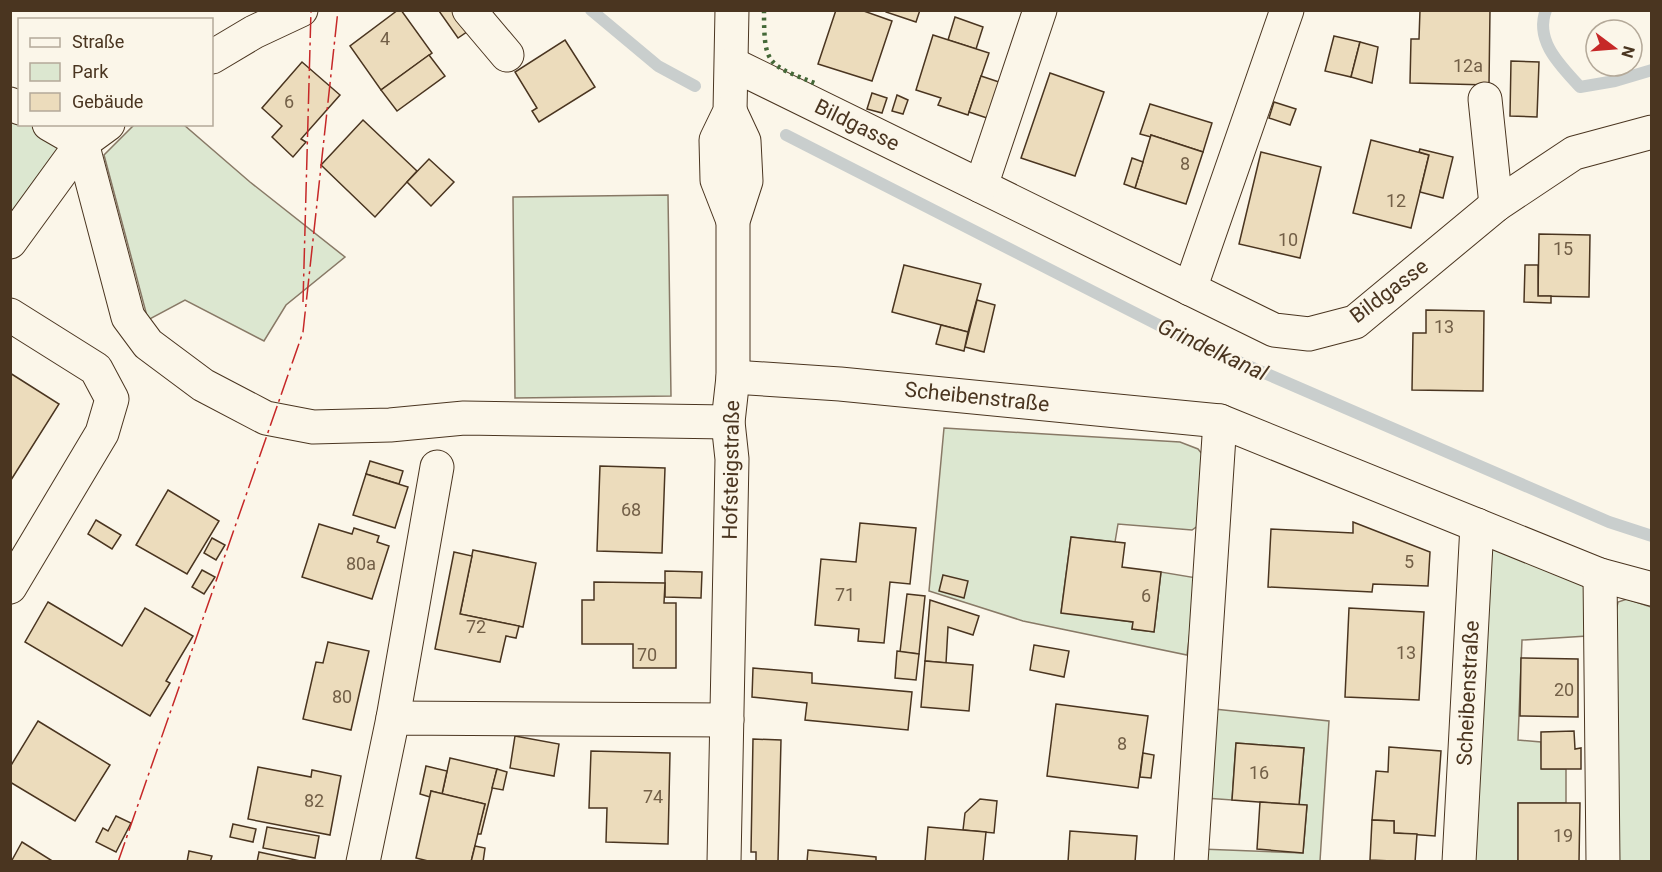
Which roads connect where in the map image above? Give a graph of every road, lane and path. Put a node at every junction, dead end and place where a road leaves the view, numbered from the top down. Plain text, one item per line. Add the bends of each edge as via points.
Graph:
1 (469, 10) edge
2 (732, 10) edge
3 (1040, 10) edge
4 (1287, 10) edge
5 (300, 11) edge
6 (507, 55) dead end
7 (213, 56) edge
8 (732, 64) junction
9 (1485, 99) dead end
10 (58, 126) edge
11 (1652, 132) edge
12 (95, 134) edge
13 (981, 186) junction
14 (1496, 205) junction
15 (10, 242) edge
16 (1190, 289) junction
17 (10, 315) edge
18 (733, 377) junction
19 (728, 422) junction
20 (1220, 422) junction
21 (437, 467) dead end
22 (1477, 525) junction
23 (1600, 575) junction
24 (10, 587) edge
25 (1652, 589) edge
26 (393, 718) junction
27 (727, 720) junction
28 (363, 861) edge
29 (724, 861) edge
30 (1191, 861) edge
31 (1458, 861) edge
32 (1603, 861) edge

1 - 6 street
2 - 8 street, Hofsteigstraße
3 - 13 street
4 - 16 street
5 - 7 street
8 - 13 street, Bildgasse
8 - 18 street, Hofsteigstraße via 730,111 716,140 717,180 733,220
9 - 14 street
10 - 12 street
11 - 14 street, Bildgasse via 1574,153
12 - 15 street
12 - 19 street via 128,317 148,344 203,386 266,418 313,427 464,418
13 - 16 street, Bildgasse
14 - 16 street, Bildgasse via 1354,322 1309,334 1274,330
17 - 24 street via 96,369 112,399 102,432
18 - 19 street, Hofsteigstraße
18 - 20 street, Scheibenstraße
19 - 27 street, Hofsteigstraße via 732,459
20 - 22 street, Scheibenstraße
20 - 30 street
21 - 26 street
22 - 23 street, Scheibenstraße
22 - 31 street, Scheibenstraße
23 - 25 street, Scheibenstraße
23 - 32 street
26 - 27 street
26 - 28 street
27 - 29 street, Hofsteigstraße

